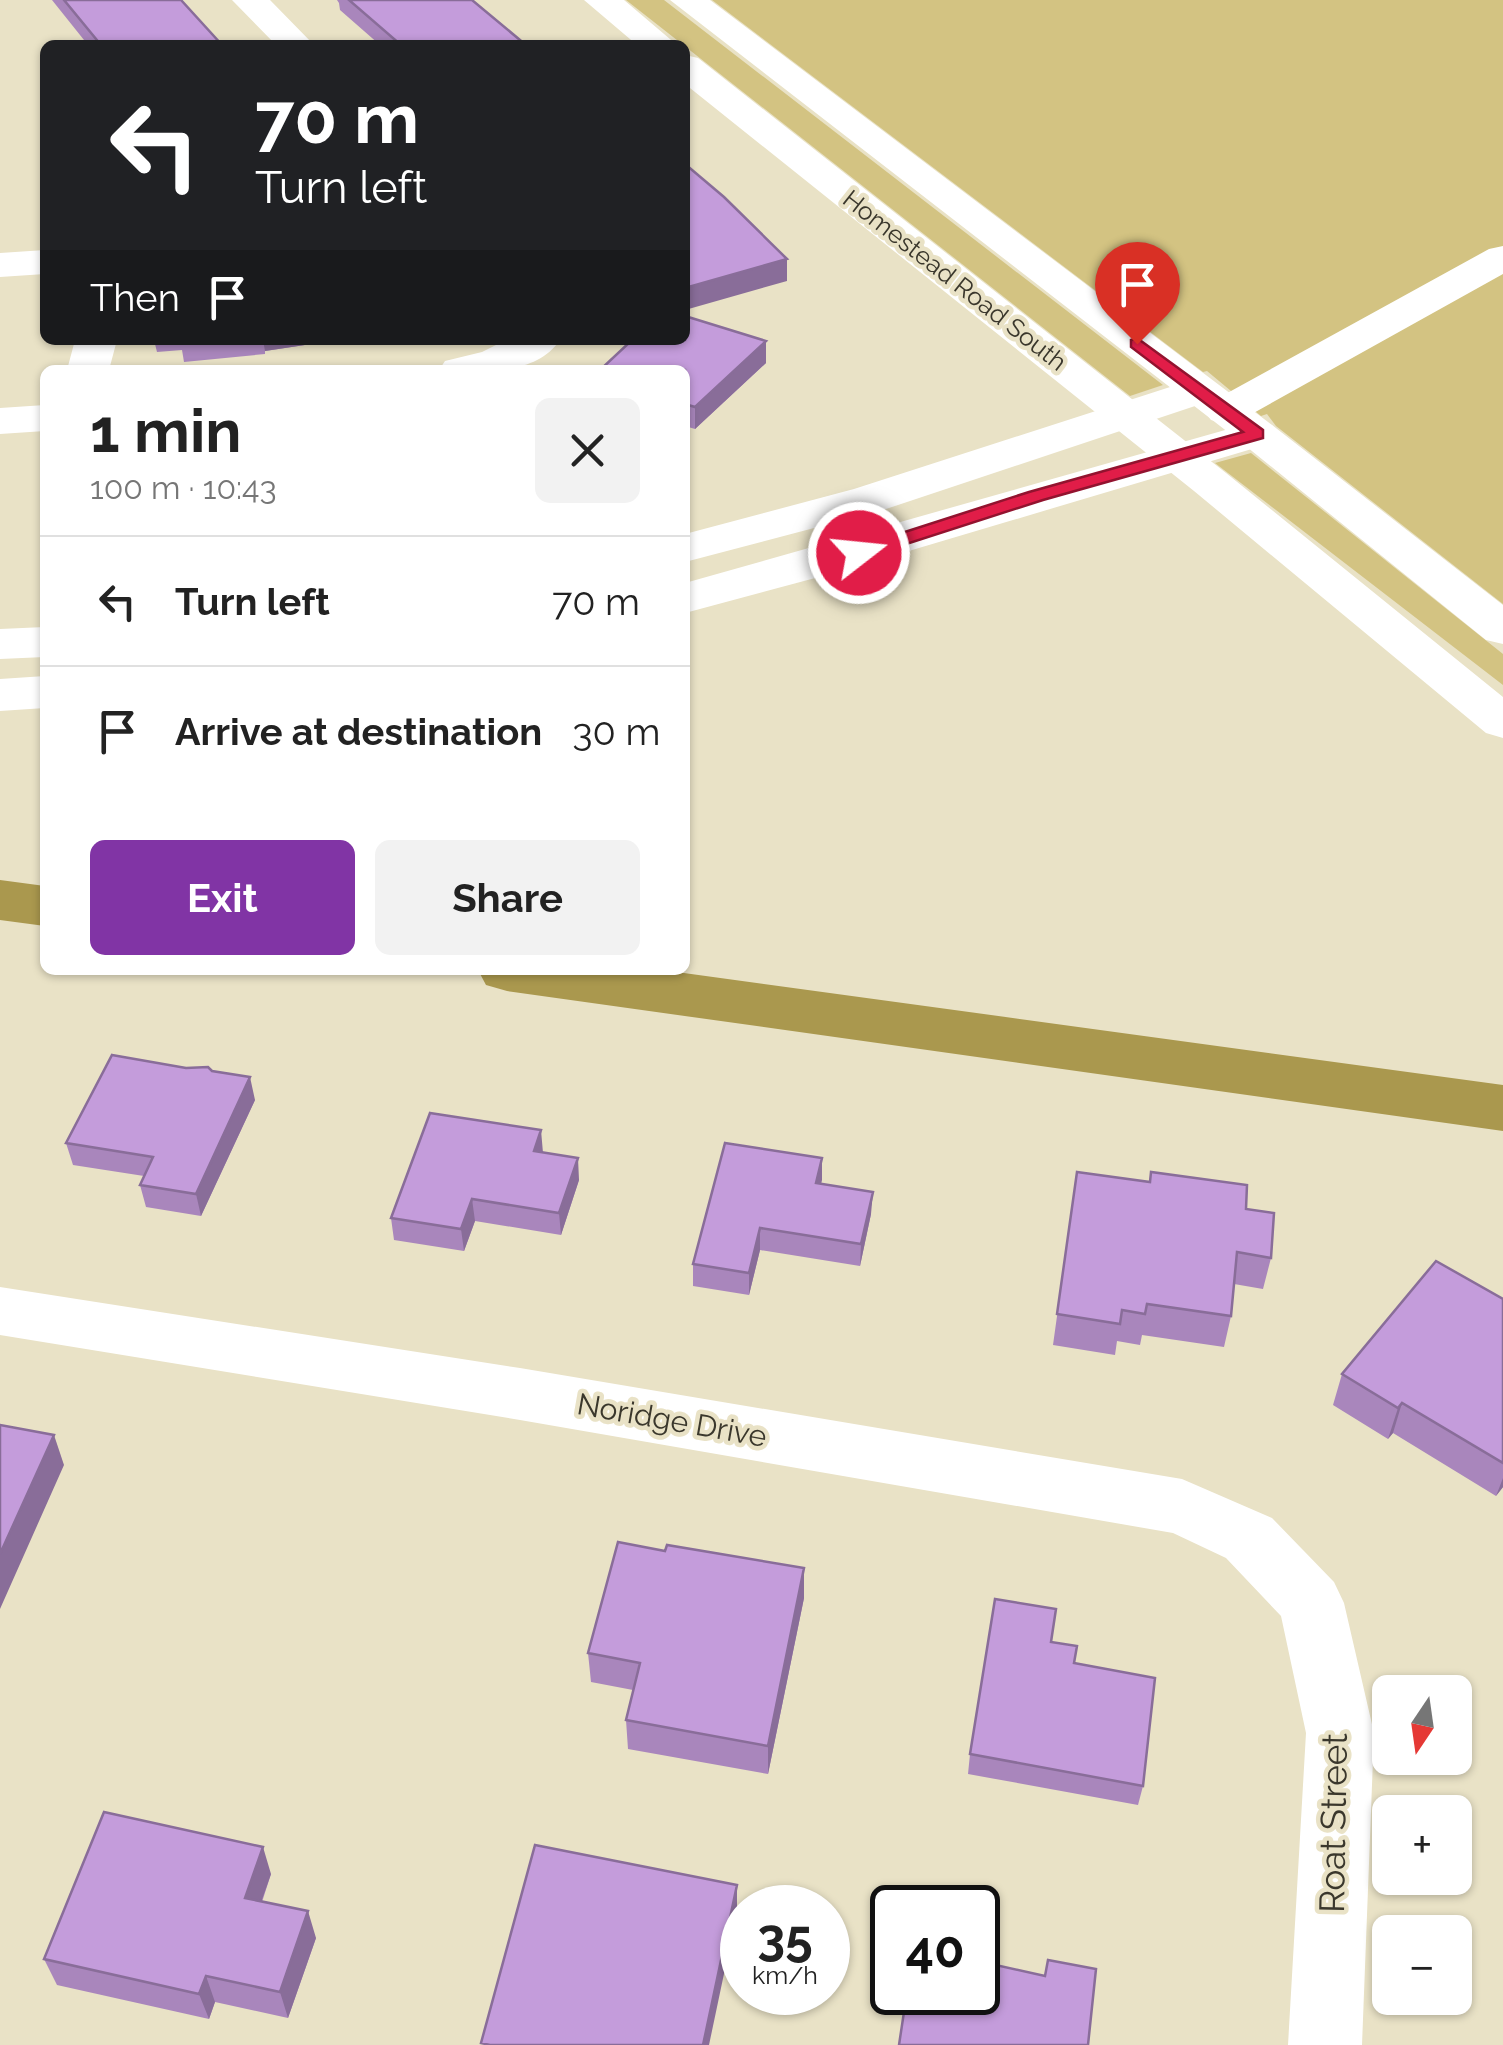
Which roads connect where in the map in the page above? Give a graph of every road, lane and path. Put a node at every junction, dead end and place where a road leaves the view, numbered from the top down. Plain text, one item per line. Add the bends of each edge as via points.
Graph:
1 (250, 0) edge
2 (602, 0) edge
3 (688, 0) edge
4 (291, 40) edge
5 (653, 40) edge
6 (690, 70) edge
7 (1503, 258) edge
8 (40, 262) edge
9 (0, 265) edge
10 (529, 345) edge
11 (481, 365) edge
12 (1227, 412) junction
13 (1125, 414) junction
14 (40, 418) edge
15 (0, 421) edge
16 (1176, 456) junction
17 (690, 547) edge
18 (690, 597) edge
19 (1503, 629) edge
20 (40, 642) edge
21 (0, 644) edge
22 (40, 692) edge
23 (0, 695) edge
24 (1503, 722) edge
25 (0, 1311) edge
26 (1311, 1603) joint
27 (1325, 2045) edge

1 - 4 main road
2 - 5 main road
3 - 12 main road, Homestead Road South
6 - 13 main road, Homestead Road South
7 - 12 main road
8 - 9 main road
10 - 11 main road
12 - 13 main road
12 - 16 main road
12 - 19 main road, Homestead Road South
13 - 16 main road, Homestead Road South
13 - 17 main road via 870,499
14 - 15 main road
16 - 18 main road via 894,543
16 - 24 main road, Homestead Road South
20 - 21 main road
22 - 23 main road
25 - 26 main road, Noridge Drive via 1182,1507 1249,1538
26 - 27 main road, Roat Street via 1340,1733

